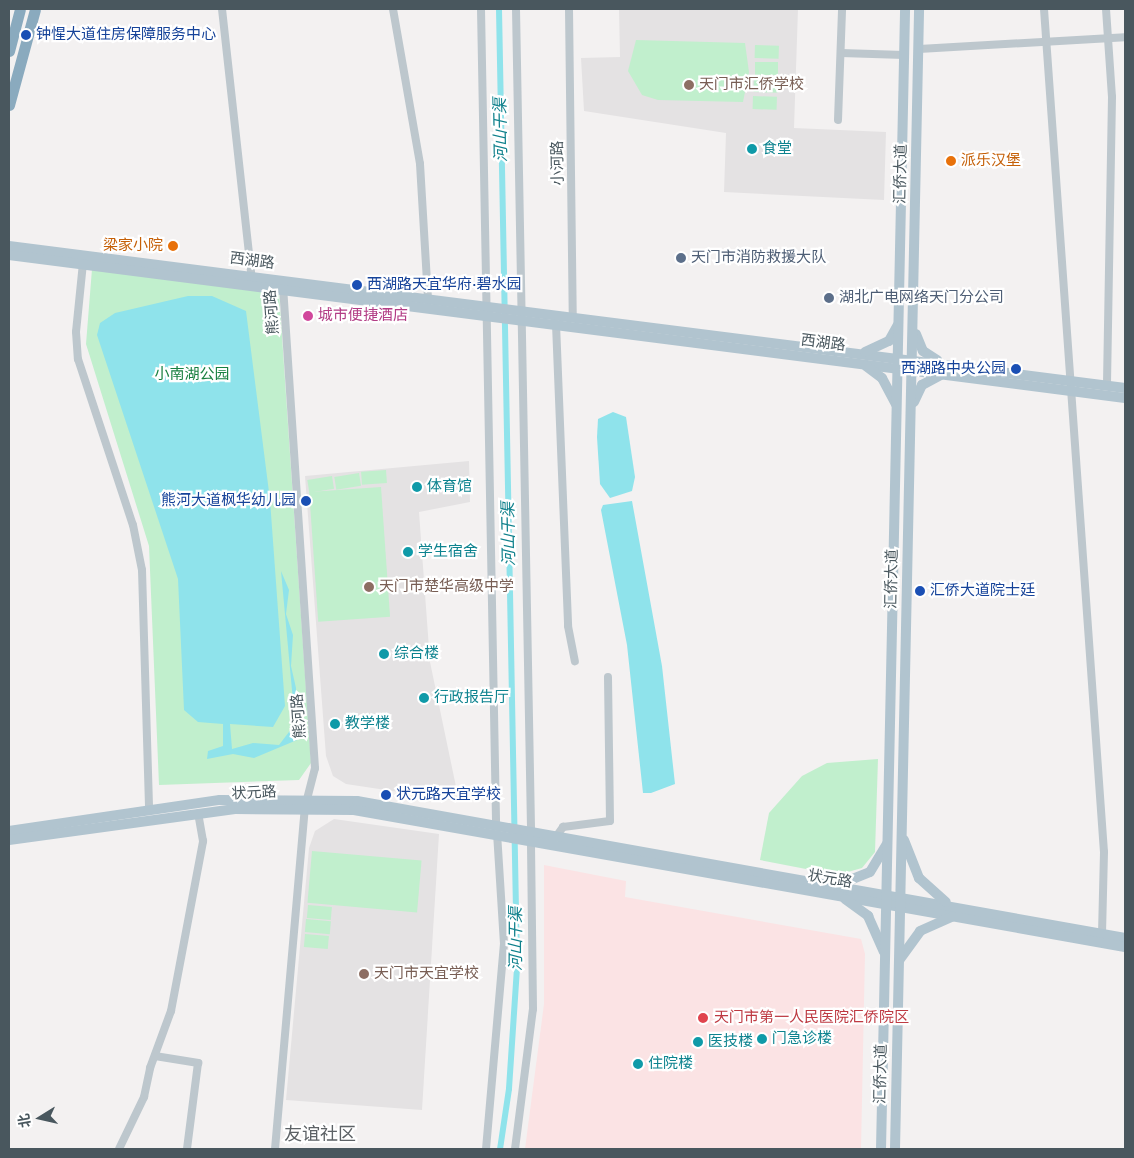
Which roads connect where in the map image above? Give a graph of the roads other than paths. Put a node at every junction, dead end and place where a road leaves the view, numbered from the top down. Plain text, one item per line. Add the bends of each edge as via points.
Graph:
1 (15, 9) edge
2 (20, 9) edge
3 (27, 9) edge
4 (35, 9) edge
5 (222, 9) edge
6 (393, 9) edge
7 (481, 9) edge
8 (516, 9) edge
9 (570, 9) edge
10 (842, 9) edge
11 (905, 9) edge
12 (919, 9) edge
13 (1044, 9) edge
14 (1106, 9) edge
15 (9, 31) edge
16 (1108, 37) junction
17 (1125, 37) edge
18 (1046, 41) junction
19 (918, 49) junction
20 (9, 52) edge
21 (841, 53) junction
22 (904, 55) junction
23 (9, 78) edge
24 (9, 105) edge
25 (838, 120) dead end
26 (9, 246) edge
27 (9, 255) edge
28 (83, 264) junction
29 (252, 280) junction
30 (283, 284) junction
31 (428, 298) junction
32 (489, 310) junction
33 (520, 315) junction
34 (574, 316) junction
35 (900, 322) junction
36 (913, 323) junction
37 (556, 324) junction
38 (856, 358) junction
39 (899, 363) junction
40 (913, 364) junction
41 (952, 370) junction
42 (1069, 385) junction
43 (1107, 386) junction
44 (1125, 388) edge
45 (1125, 398) edge
46 (898, 412) junction
47 (911, 413) junction
48 (575, 662) dead end
49 (608, 677) dead end
50 (307, 802) junction
51 (149, 809) junction
52 (198, 812) junction
53 (499, 829) junction
54 (9, 831) edge
55 (895, 831) junction
56 (558, 834) junction
57 (531, 836) junction
58 (9, 840) edge
59 (836, 890) junction
60 (894, 900) junction
61 (956, 911) junction
62 (1102, 933) junction
63 (1125, 938) edge
64 (1125, 947) edge
65 (887, 962) junction
66 (898, 963) junction
67 (155, 1056) junction
68 (119, 1149) edge
69 (187, 1149) edge
70 (274, 1149) edge
71 (486, 1149) edge
72 (515, 1149) edge
73 (881, 1149) edge
74 (895, 1149) edge

1 - 15 highway
2 - 20 highway
3 - 23 highway
4 - 24 highway
5 - 29 street, 熊河路
6 - 31 street via 419,155
7 - 32 street
8 - 33 street
9 - 34 street, 小河路
10 - 21 street
11 - 22 main road, 汇侨大道
12 - 19 main road, 汇侨大道
13 - 18 street
14 - 16 street
16 - 17 street
16 - 18 street
16 - 43 street via 1112,97
18 - 19 street
18 - 42 street
19 - 36 main road, 汇侨大道
21 - 22 street
21 - 25 street
22 - 35 main road, 汇侨大道
26 - 29 main road, 西湖路
27 - 28 main road, 西湖路
28 - 29 main road, 西湖路
28 - 51 street via 76,332 78,358 133,525 142,570
29 - 30 main road, 西湖路
30 - 31 main road, 西湖路
30 - 32 main road, 西湖路
30 - 50 street, 熊河路 via 316,757
31 - 32 main road, 西湖路
32 - 33 main road
32 - 53 street
33 - 34 main road, 西湖路
33 - 37 main road, 西湖路
33 - 57 street
34 - 38 main road, 西湖路
35 - 38 main road via 883,346
35 - 39 main road, 汇侨大道
36 - 40 main road, 汇侨大道
36 - 41 main road via 923,351
37 - 38 main road, 西湖路
37 - 48 street via 568,626
38 - 39 main road, 西湖路
38 - 46 main road via 882,378
39 - 40 main road, 西湖路
39 - 46 main road, 汇侨大道
40 - 41 main road, 西湖路
40 - 47 main road, 汇侨大道
41 - 42 main road, 西湖路
41 - 47 main road via 922,385
42 - 43 main road, 西湖路
42 - 45 main road, 西湖路
42 - 62 street via 1104,852
43 - 44 main road, 西湖路
46 - 55 main road, 汇侨大道
47 - 55 main road, 汇侨大道
49 - 56 street via 610,821 563,827
50 - 51 main road, 状元路 via 240,798
50 - 52 main road, 状元路
50 - 53 main road, 状元路
50 - 70 street, 熊河路
51 - 54 main road, 状元路
52 - 58 main road, 状元路
52 - 67 street via 203,842 200,865 171,1011
53 - 57 main road, 状元路
53 - 71 street via 504,944
55 - 59 main road via 877,865
55 - 60 main road, 汇侨大道
55 - 61 main road via 919,878 932,893
56 - 57 main road, 状元路
56 - 59 main road, 状元路
57 - 59 main road, 状元路
57 - 72 street via 533,1009
59 - 60 main road, 状元路
59 - 65 main road via 868,916
60 - 61 main road, 状元路
60 - 65 main road, 汇侨大道
60 - 66 main road, 汇侨大道
61 - 62 main road, 状元路
61 - 64 main road, 状元路
61 - 66 main road via 920,931
62 - 63 main road, 状元路
65 - 66 main road via 893,952
65 - 73 main road, 汇侨大道
66 - 74 main road, 汇侨大道
67 - 68 street via 144,1097
67 - 69 street via 198,1063

